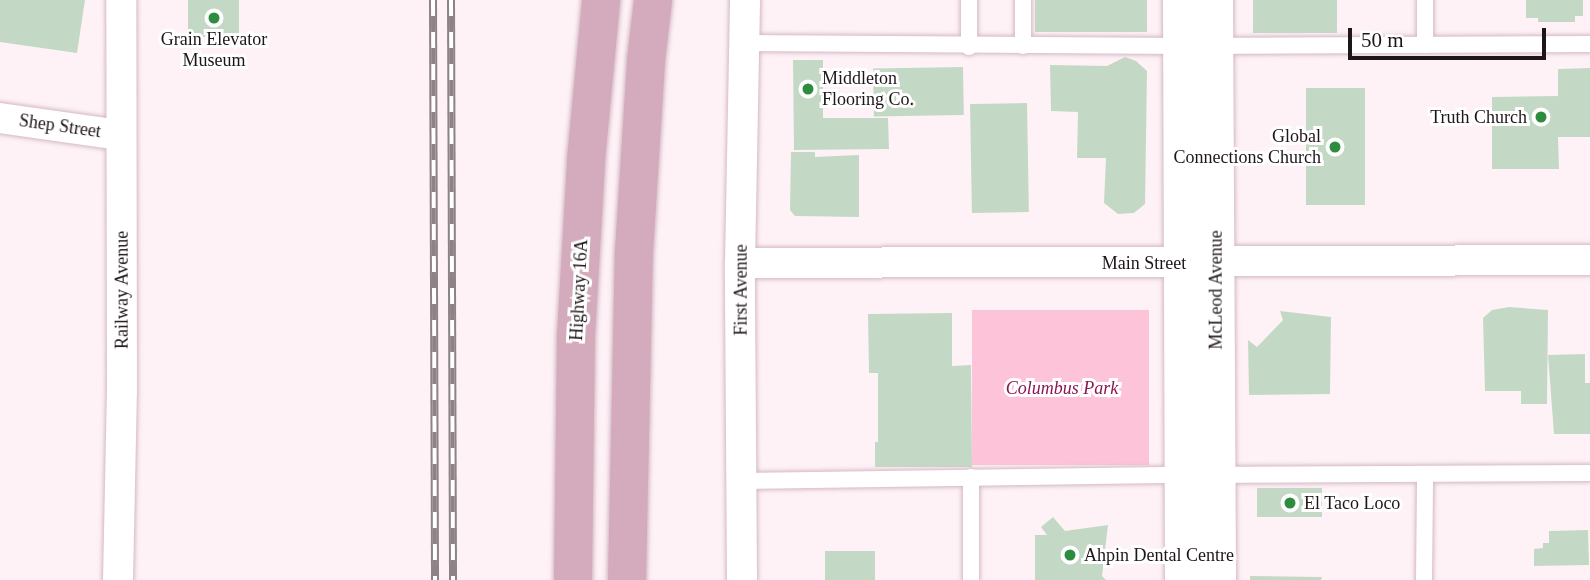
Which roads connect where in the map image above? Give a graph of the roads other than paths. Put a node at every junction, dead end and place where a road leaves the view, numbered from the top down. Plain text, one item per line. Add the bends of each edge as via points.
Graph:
1 (121, 0) edge
2 (601, 0) edge
3 (653, 0) edge
4 (745, 0) edge
5 (969, 0) edge
6 (1023, 0) edge
7 (1182, 0) edge
8 (1214, 0) edge
9 (1425, 0) edge
10 (741, 43) junction
11 (1590, 44) edge
12 (1425, 45) junction
13 (1023, 46) junction
14 (1198, 46) junction
15 (969, 47) junction
16 (0, 118) edge
17 (120, 135) junction
18 (1590, 260) edge
19 (740, 263) junction
20 (1200, 263) junction
21 (1590, 473) edge
22 (1200, 475) junction
23 (1424, 476) junction
24 (971, 477) junction
25 (741, 481) junction
26 (118, 580) edge
27 (573, 580) edge
28 (627, 580) edge
29 (742, 580) edge
30 (971, 580) edge
31 (1184, 580) edge
32 (1217, 580) edge
33 (1424, 580) edge

1 - 17 street, Railway Avenue
2 - 27 main road, Highway 16A via 577,323
3 - 28 main road via 634,252
4 - 10 street, First Avenue
5 - 15 lane
6 - 13 lane
7 - 14 street, McLeod Avenue
8 - 14 street, McLeod Avenue
9 - 12 lane
10 - 15 lane
10 - 19 street, First Avenue
11 - 12 lane
12 - 14 lane
13 - 14 lane
13 - 15 lane
14 - 20 street, McLeod Avenue
16 - 17 street, Shep Street
17 - 26 street, Railway Avenue
18 - 20 street, Main Street
19 - 20 street, Main Street
19 - 25 street, First Avenue
20 - 22 street, McLeod Avenue
21 - 23 lane
22 - 23 lane
22 - 24 lane
22 - 31 street, McLeod Avenue
22 - 32 street, McLeod Avenue
23 - 33 lane
24 - 25 lane
24 - 30 lane
25 - 29 street, First Avenue

